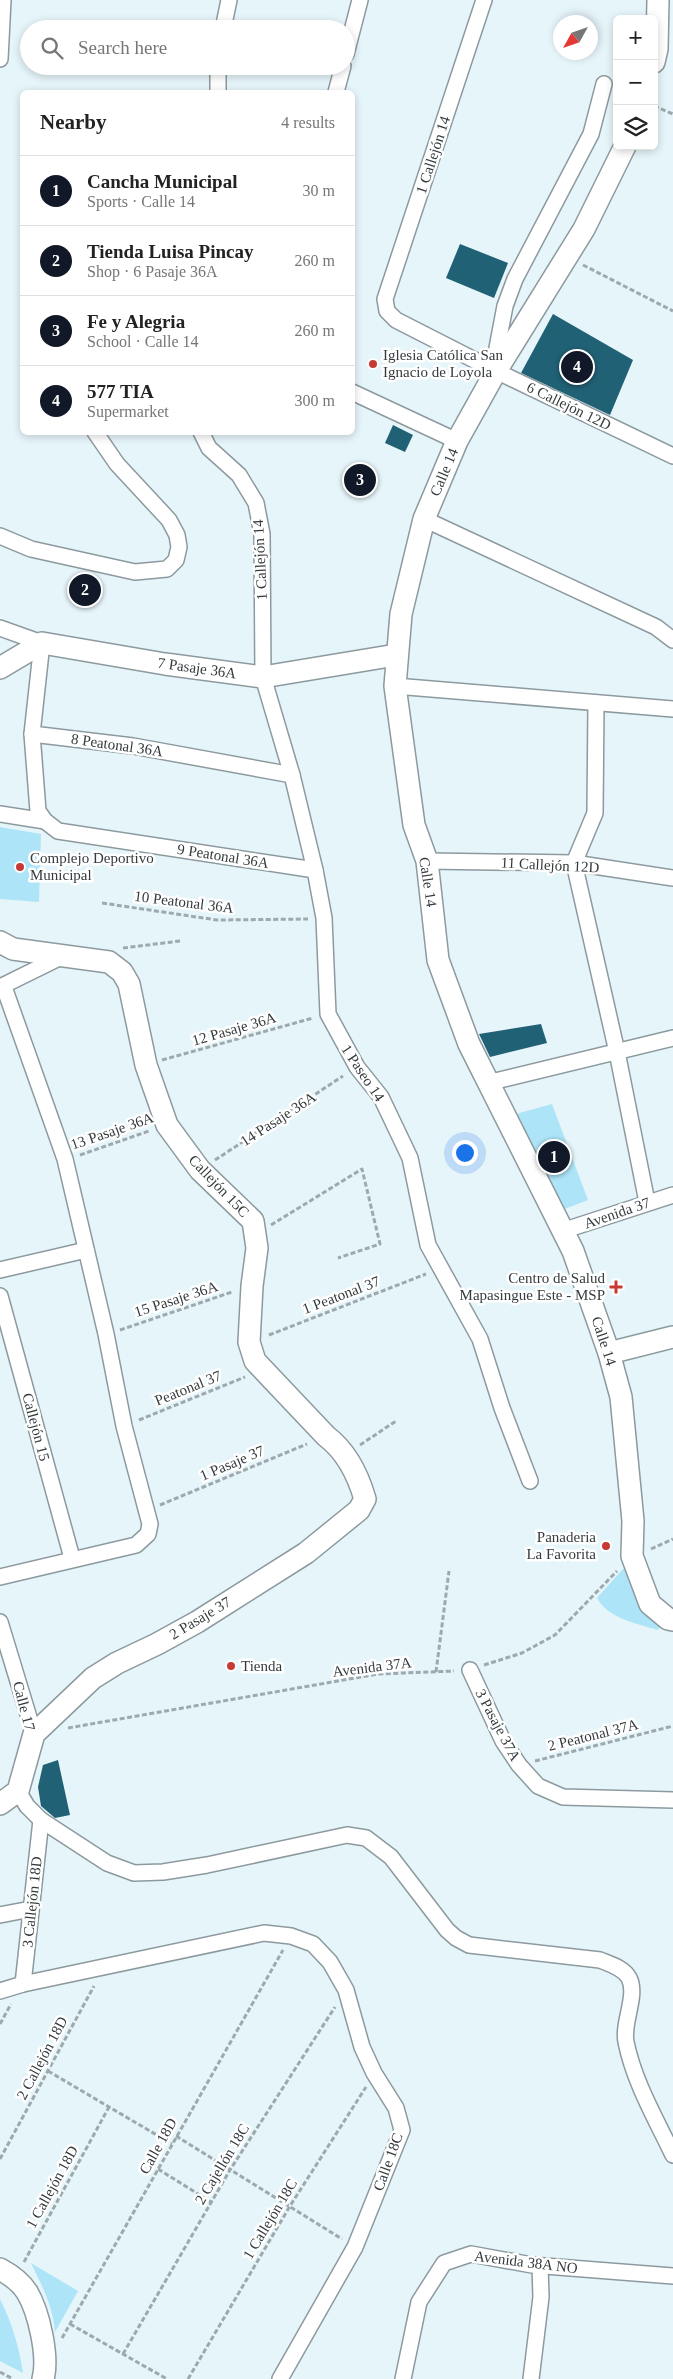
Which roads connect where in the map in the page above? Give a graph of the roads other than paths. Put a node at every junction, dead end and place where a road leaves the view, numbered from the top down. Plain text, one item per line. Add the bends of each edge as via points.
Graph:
1 (3, 0) edge
2 (228, 0) edge
3 (360, 0) edge
4 (484, 0) edge
5 (658, 0) edge
6 (225, 20) edge
7 (355, 20) edge
8 (0, 59) edge
9 (654, 60) edge
10 (218, 75) edge
11 (341, 75) edge
12 (604, 84) dead end
13 (218, 90) edge
14 (337, 90) edge
15 (623, 150) edge
16 (387, 311) joint
17 (499, 366) junction
18 (355, 393) edge
19 (97, 435) edge
20 (202, 435) edge
21 (457, 441) junction
22 (673, 456) edge
23 (424, 519) junction
24 (0, 536) edge
25 (0, 628) edge
26 (673, 640) edge
27 (42, 643) junction
28 (396, 655) junction
29 (0, 668) edge
30 (263, 677) junction
31 (395, 686) junction
32 (596, 703) junction
33 (673, 709) edge
34 (32, 734) junction
35 (292, 775) junction
36 (0, 814) edge
37 (45, 821) junction
38 (427, 861) junction
39 (574, 863) junction
40 (315, 870) junction
41 (673, 878) edge
42 (0, 942) edge
43 (63, 956) junction
44 (2, 987) edge
45 (673, 1038) edge
46 (617, 1052) junction
47 (487, 1083) junction
48 (673, 1195) edge
49 (647, 1202) junction
50 (562, 1231) junction
51 (86, 1250) junction
52 (0, 1270) edge
53 (0, 1296) edge
54 (673, 1337) edge
55 (608, 1353) junction
56 (530, 1480) dead end
57 (365, 1499) joint
58 (72, 1558) junction
59 (0, 1577) edge
60 (673, 1620) edge
61 (0, 1622) edge
62 (470, 1670) road end
63 (34, 1734) junction
64 (18, 1791) junction
65 (673, 1800) edge
66 (0, 1804) edge
67 (41, 1820) junction
68 (31, 1909) junction
69 (0, 1915) edge
70 (23, 1984) junction
71 (0, 1991) edge
72 (673, 2155) edge
73 (540, 2266) junction
74 (8, 2274) edge
75 (673, 2276) edge
76 (42, 2379) edge
77 (280, 2379) edge
78 (403, 2379) edge
79 (531, 2379) edge

1 - 8 street
2 - 6 street
3 - 7 street
4 - 16 street, 1 Callejón 14 via 385,299
5 - 9 street
10 - 13 street
11 - 14 street
12 - 17 street via 591,134 515,279 505,306 497,348
15 - 17 street, Calle 14 via 584,229
16 - 17 street, 6 Callejón 12D via 396,320
17 - 21 street, Calle 14
17 - 22 street, 6 Callejón 12D
18 - 21 street
19 - 24 street via 117,464 169,520 177,535 176,560 167,569 135,572 31,549
20 - 30 street, 1 Callejón 14 via 209,448 239,475 256,503 262,534
21 - 23 street, Calle 14
23 - 26 street via 656,627
23 - 28 street, Calle 14 via 401,614
25 - 27 street, 7 Pasaje 36A
27 - 29 street
27 - 30 street, 7 Pasaje 36A
27 - 34 street
28 - 30 street, 7 Pasaje 36A
28 - 31 street, Calle 14
30 - 35 street, 1 Paseo 14
31 - 32 street
31 - 38 street, Calle 14 via 414,825
32 - 33 street
32 - 39 street via 595,813
34 - 35 street, 8 Peatonal 36A via 133,746
34 - 37 street via 38,811
35 - 40 street, 1 Paseo 14
36 - 37 street, 9 Peatonal 36A
37 - 40 street, 9 Peatonal 36A via 58,831
38 - 39 street, 11 Callejón 12D
38 - 47 street, Calle 14 via 438,960
39 - 41 street, 11 Callejón 12D
39 - 46 street
40 - 56 street, 1 Paseo 14 via 324,918 328,1014 356,1067 381,1097 410,1158 428,1245 480,1339
42 - 43 street, Callejón 15C via 13,950
43 - 44 street
43 - 57 street, Callejón 15C via 109,962 122,972 129,984 146,1065 167,1125 200,1170 253,1221 257,1248 249,1342 252,1356 261,1370 345,1455
44 - 51 street via 66,1160
45 - 46 street
46 - 47 street
46 - 49 street
47 - 50 street, Calle 14
48 - 49 street, Avenida 37
49 - 50 street, Avenida 37
50 - 55 street, Calle 14 via 574,1251
51 - 52 street
51 - 58 street via 124,1426 149,1517 148,1534 136,1544
53 - 58 street, Callejón 15
54 - 55 street
55 - 60 street, Calle 14 via 621,1397 633,1521 632,1556 650,1604
57 - 63 street, 2 Pasaje 37 via 359,1510 306,1553 197,1622 93,1678
58 - 59 street
61 - 63 street, Calle 17
62 - 65 street, 3 Pasaje 37A via 503,1741 538,1786 563,1797
63 - 64 street, Calle 17
64 - 66 street
64 - 67 street
67 - 68 street, 3 Callejón 18D
67 - 72 street via 107,1863 134,1873 207,1865 347,1835 366,1838 391,1857 447,1930 469,1945 600,1960 618,1968 629,1978 632,1990 626,2041 638,2083
68 - 69 street
68 - 70 street, 3 Callejón 18D
70 - 71 street
70 - 77 street, Calle 18C via 264,1933 291,1936 313,1944 330,1962 346,1990 362,2047 396,2108 402,2130 355,2247
73 - 75 street, Avenida 38A NO
73 - 78 street, Avenida 38A NO via 471,2254 444,2263 419,2302
73 - 79 street via 541,2297
74 - 76 street via 26,2292 33,2306 46,2367

